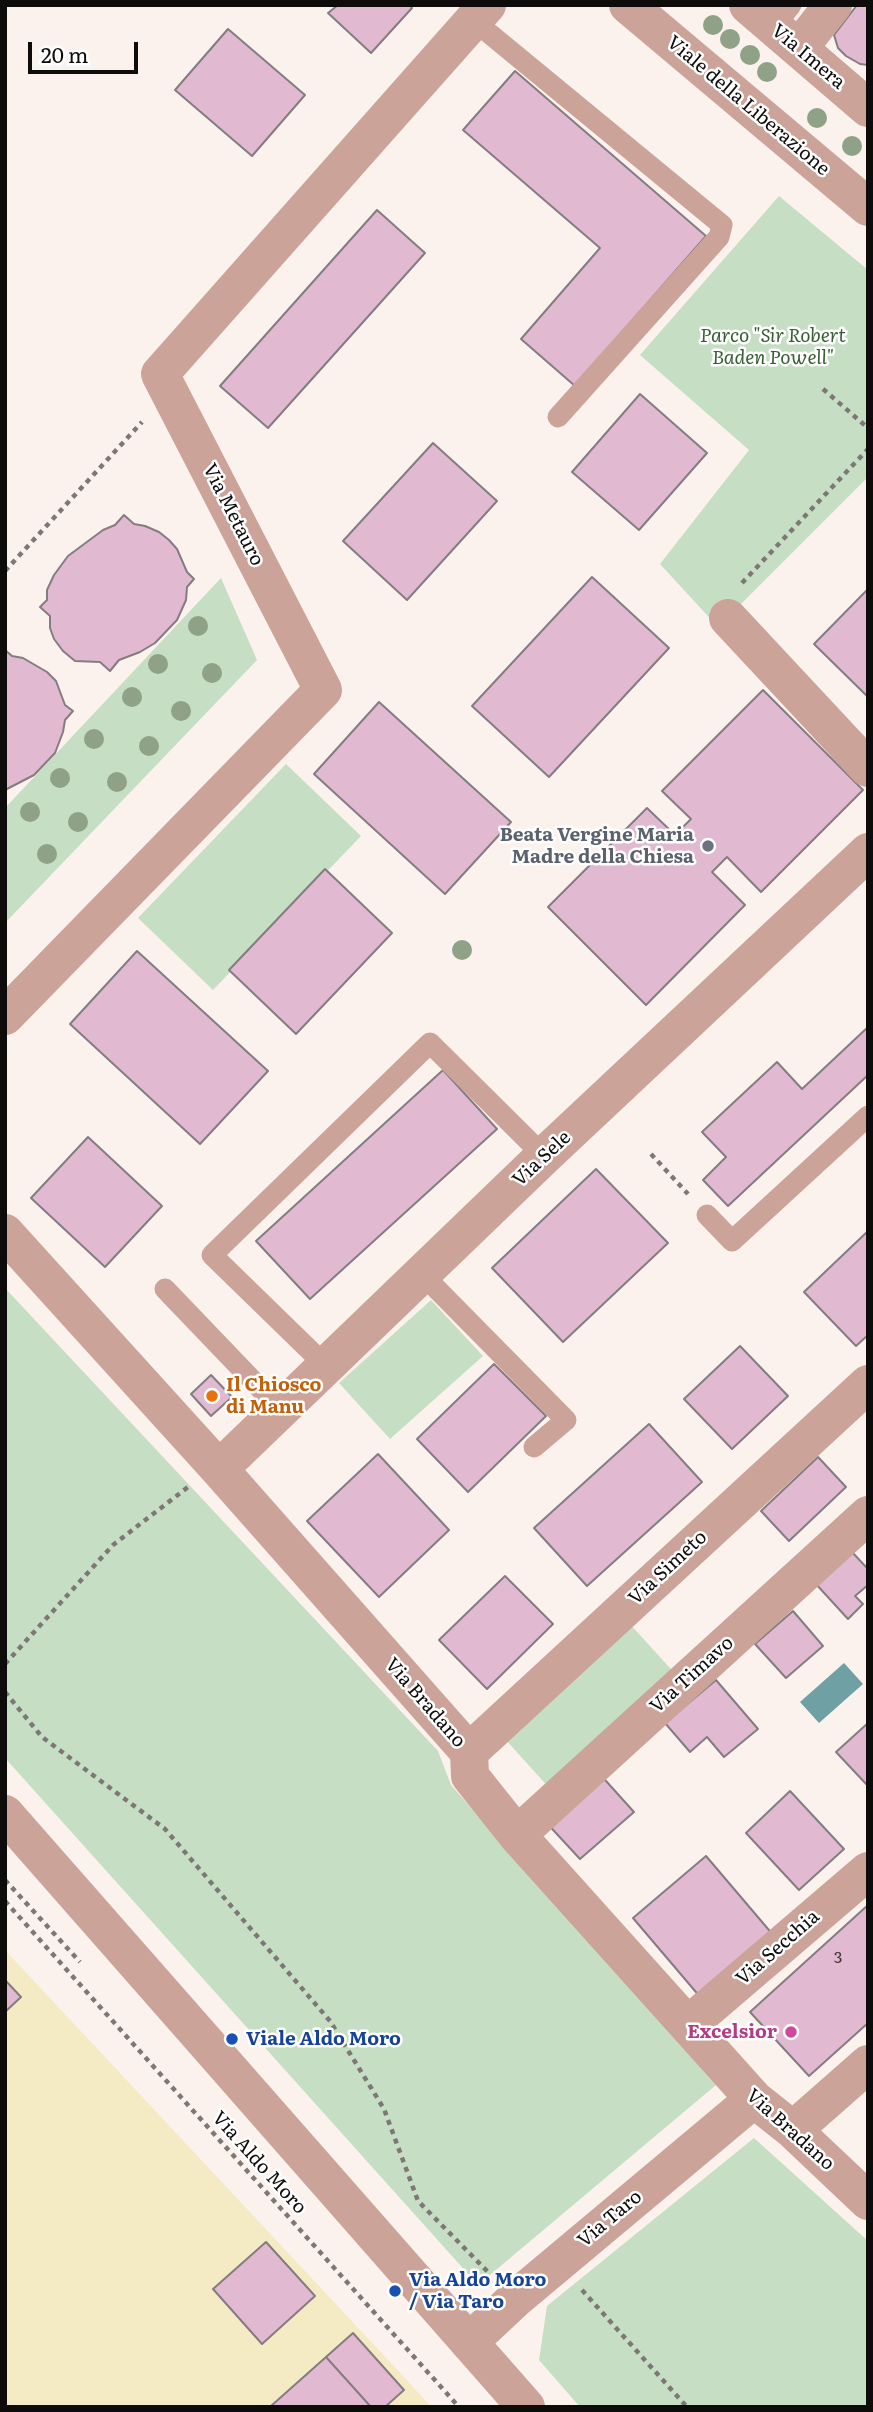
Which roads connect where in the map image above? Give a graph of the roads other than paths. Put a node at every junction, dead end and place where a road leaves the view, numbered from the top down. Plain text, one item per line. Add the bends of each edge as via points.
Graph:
1 (628, 5) edge
2 (833, 5) edge
3 (480, 13) edge
4 (778, 21) edge
5 (868, 108) edge
6 (868, 207) edge
7 (558, 417) dead end
8 (728, 618) road end
9 (868, 768) edge
10 (868, 852) edge
11 (5, 1016) edge
12 (868, 1116) edge
13 (544, 1156) junction
14 (707, 1215) road end
15 (5, 1233) edge
16 (422, 1274) junction
17 (165, 1289) dead end
18 (326, 1366) junction
19 (868, 1384) edge
20 (280, 1409) junction
21 (534, 1447) dead end
22 (219, 1469) junction
23 (868, 1515) edge
24 (469, 1752) junction
25 (5, 1814) edge
26 (517, 1835) junction
27 (868, 1871) edge
28 (688, 2025) junction
29 (868, 2064) edge
30 (754, 2099) junction
31 (793, 2130) junction
32 (868, 2201) edge
33 (469, 2342) junction
34 (526, 2407) edge

1 - 6 street, Viale della Liberazione
2 - 4 street
3 - 7 lane via 722,225 719,237
3 - 11 street, Via Metauro via 160,374 323,690
4 - 5 street, Via Imera
8 - 9 street
10 - 13 street, Via Sele
12 - 14 lane via 732,1241
13 - 16 street, Via Sele
13 - 18 lane via 430,1043 212,1255
15 - 22 street, Via Bradano
16 - 18 street, Via Sele
16 - 21 lane via 566,1420
17 - 20 lane
18 - 20 street, Via Sele
19 - 24 street, Via Simeto
20 - 22 street, Via Sele
22 - 24 street, Via Bradano
23 - 26 street, Via Timavo
24 - 26 street, Via Bradano via 470,1776
25 - 33 street
26 - 28 street, Via Bradano
27 - 28 street, Via Secchia
28 - 30 street, Via Bradano
29 - 31 street
30 - 31 street, Via Bradano
30 - 33 street, Via Taro
31 - 32 street, Via Bradano
33 - 34 street

